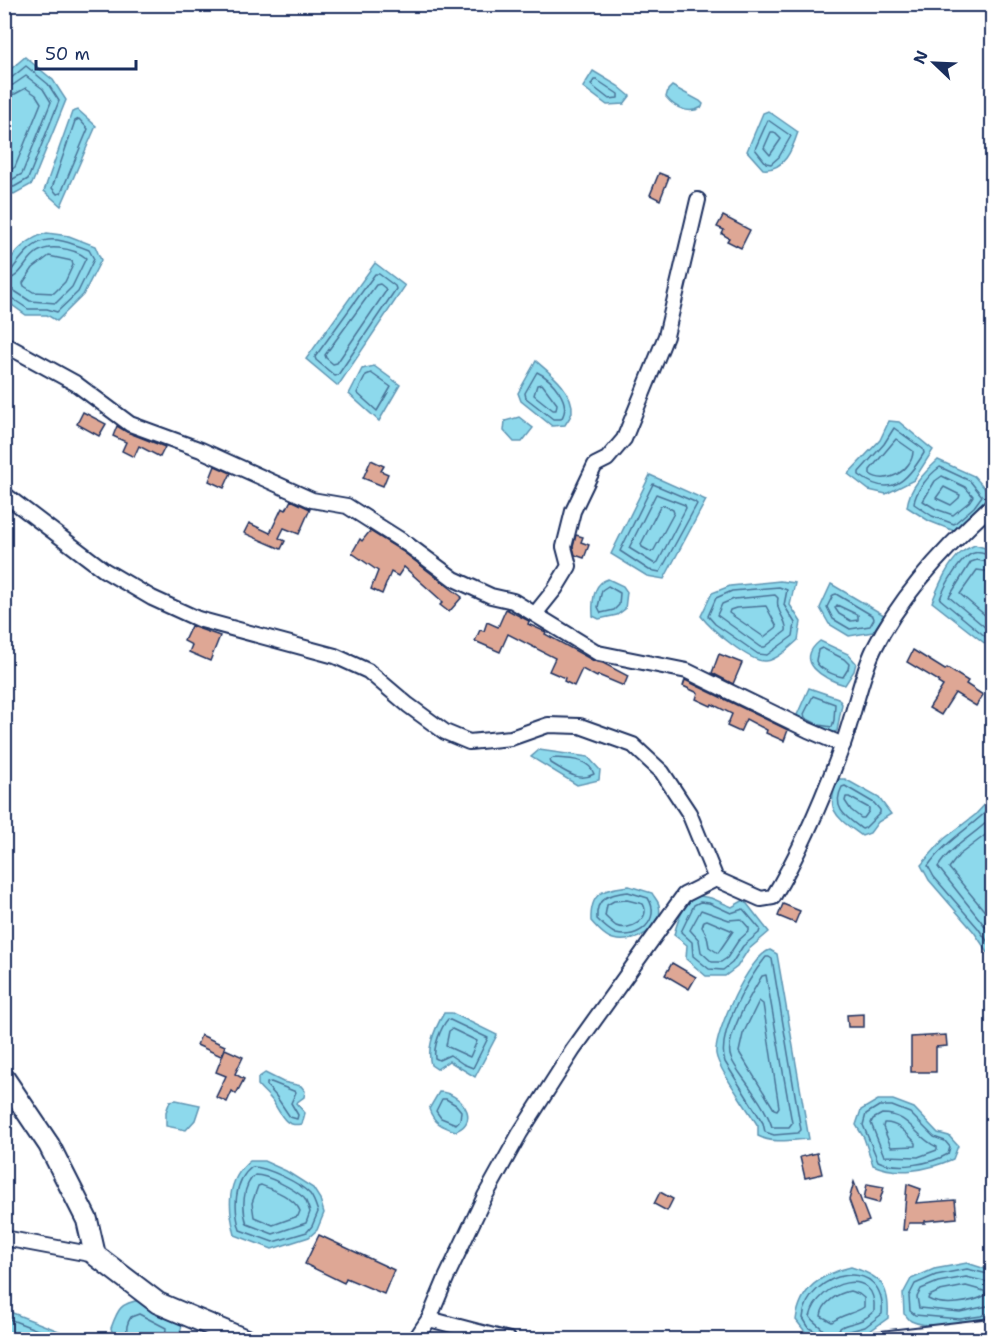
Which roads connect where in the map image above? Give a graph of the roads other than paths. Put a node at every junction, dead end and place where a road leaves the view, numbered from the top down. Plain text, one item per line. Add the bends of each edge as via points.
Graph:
1 (698, 200) dead end
2 (4, 344) edge
3 (4, 494) edge
4 (993, 505) edge
5 (535, 614) junction
6 (843, 745) junction
7 (716, 879) junction
8 (4, 1078) edge
9 (4, 1238) edge
10 (95, 1255) junction
11 (429, 1319) junction
12 (993, 1326) edge
13 (246, 1340) edge
14 (415, 1340) edge
15 (509, 1340) edge
16 (873, 1340) edge

1 - 5 street via 666,336 643,395 624,439 590,474 573,510 564,547 569,566
2 - 5 street via 75,383 130,424 201,450 312,500 347,506 454,579
3 - 7 street via 104,570 152,598 198,619 335,656 368,671 408,705 461,739 469,742 512,738 548,725 580,726 633,745 662,772 689,813
4 - 6 street via 968,527 892,615 873,651
5 - 6 street via 598,653 687,671
6 - 7 street via 794,863 773,897 761,899
7 - 11 street via 684,895 573,1050 520,1133 486,1196
8 - 10 street via 49,1145 87,1220
9 - 10 street
10 - 13 street via 158,1303
11 - 14 street
11 - 15 street
12 - 16 street

